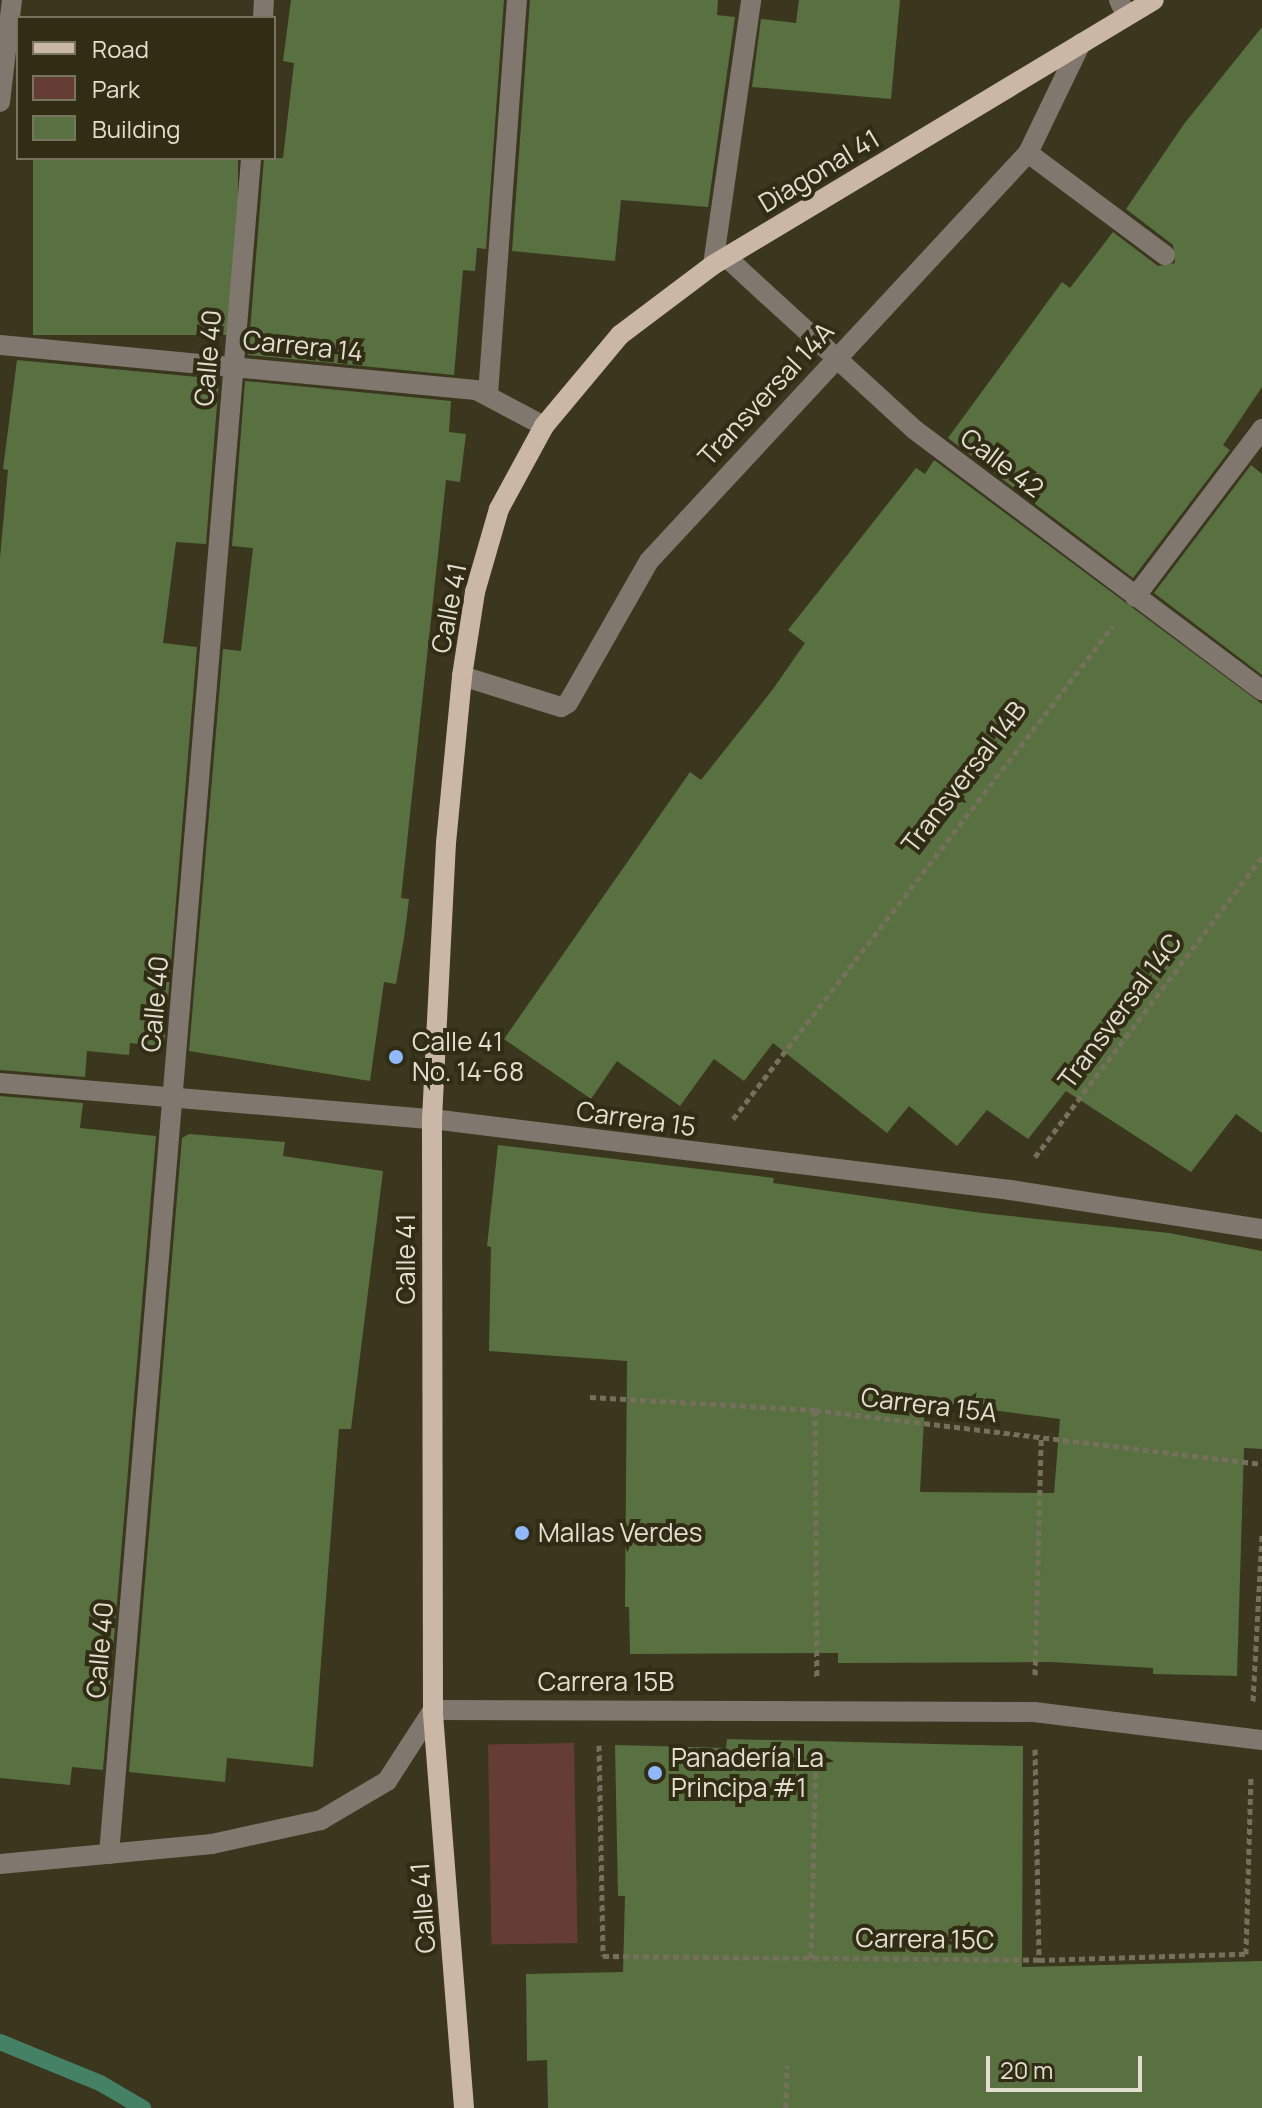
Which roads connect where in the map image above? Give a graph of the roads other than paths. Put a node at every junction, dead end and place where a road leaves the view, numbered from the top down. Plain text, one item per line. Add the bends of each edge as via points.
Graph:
1 (12, 0) edge
2 (517, 0) edge
3 (751, 0) edge
4 (1154, 0) edge
5 (1126, 5) edge
6 (1081, 43) junction
7 (0, 102) edge
8 (1028, 153) junction
9 (251, 160) edge
10 (1165, 255) dead end
11 (719, 261) junction
12 (0, 345) edge
13 (834, 358) junction
14 (234, 364) junction
15 (488, 394) junction
16 (544, 426) junction
17 (1262, 429) edge
18 (1135, 597) junction
19 (462, 676) junction
20 (1262, 691) edge
21 (0, 1083) edge
22 (173, 1100) junction
23 (432, 1119) junction
24 (1262, 1229) edge
25 (433, 1710) junction
26 (1262, 1740) edge
27 (109, 1854) junction
28 (0, 1864) edge
29 (464, 2108) edge

1 - 7 street
2 - 15 street
3 - 11 street
4 - 5 main road, Diagonal 41
5 - 6 main road, Diagonal 41
6 - 8 street, Transversal 14A
6 - 11 main road, Diagonal 41
8 - 10 street
8 - 13 street, Transversal 14A
9 - 14 street, Calle 40
11 - 13 street, Calle 42
11 - 16 main road, Diagonal 41 via 620,335
12 - 14 street, Carrera 14
13 - 18 street, Calle 42 via 915,430
13 - 19 street, Transversal 14A via 649,561 568,703 561,707
14 - 15 street, Carrera 14
14 - 22 street, Calle 40
15 - 16 street, Carrera 14
16 - 19 main road, Calle 41 via 499,509 475,592
17 - 18 street
18 - 20 street, Calle 42
19 - 23 main road, Calle 41 via 446,843
21 - 22 street, Carrera 15
22 - 23 street, Carrera 15
22 - 27 street, Calle 40
23 - 24 street, Carrera 15 via 1010,1190
23 - 25 main road, Calle 41
25 - 26 street, Carrera 15B via 1034,1712
25 - 27 street via 387,1781 321,1820 212,1844
25 - 29 main road, Calle 41
27 - 28 street

